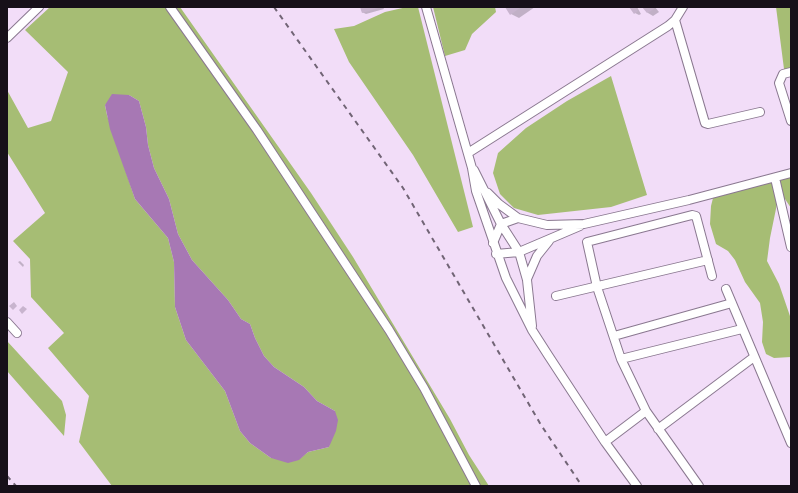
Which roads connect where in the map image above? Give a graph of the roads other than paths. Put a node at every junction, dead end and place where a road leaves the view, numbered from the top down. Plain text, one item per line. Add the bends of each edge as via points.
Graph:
1 (38, 7) edge
2 (170, 7) edge
3 (426, 7) edge
4 (683, 7) edge
5 (675, 20) junction
6 (7, 38) edge
7 (791, 72) edge
8 (760, 112) dead end
9 (791, 121) edge
10 (468, 153) junction
11 (472, 168) junction
12 (791, 173) edge
13 (774, 178) junction
14 (481, 183) junction
15 (518, 218) junction
16 (501, 224) junction
17 (584, 224) junction
18 (550, 240) junction
19 (493, 243) junction
20 (791, 247) edge
21 (519, 252) junction
22 (496, 254) junction
23 (708, 260) junction
24 (712, 276) dead end
25 (527, 280) junction
26 (597, 287) junction
27 (726, 289) dead end
28 (556, 296) dead end
29 (732, 303) junction
30 (7, 322) edge
31 (742, 328) junction
32 (532, 330) junction
33 (17, 332) dead end
34 (614, 336) junction
35 (754, 357) junction
36 (621, 359) junction
37 (646, 411) junction
38 (658, 429) junction
39 (604, 442) junction
40 (791, 443) edge
41 (470, 477) junction
42 (466, 486) edge
43 (476, 486) edge
44 (636, 486) edge
45 (699, 486) edge

1 - 6 street
2 - 41 street via 257,130 389,330 424,388
3 - 10 street
4 - 5 street
5 - 8 street via 705,123
5 - 10 street
7 - 9 street via 783,74 779,82
10 - 11 street
11 - 14 street
11 - 19 street via 476,191
12 - 13 street
13 - 17 street
13 - 20 street
14 - 15 street via 499,204
14 - 16 street
15 - 16 street
15 - 17 street via 547,225
16 - 19 street
16 - 21 street
17 - 18 street
18 - 21 street
18 - 25 street via 537,256
19 - 22 street
21 - 22 street
21 - 25 street
22 - 32 street
23 - 24 street
23 - 26 street
23 - 26 street via 696,216 692,215 588,240 586,245
25 - 32 street
26 - 28 street
26 - 34 street
27 - 29 street
29 - 31 street
29 - 34 street
30 - 33 street
31 - 35 street
31 - 36 street
32 - 39 street
34 - 36 street
35 - 38 street
35 - 40 street
36 - 37 street
37 - 38 street
37 - 39 street
38 - 45 street
39 - 44 street
41 - 42 street
41 - 43 street

